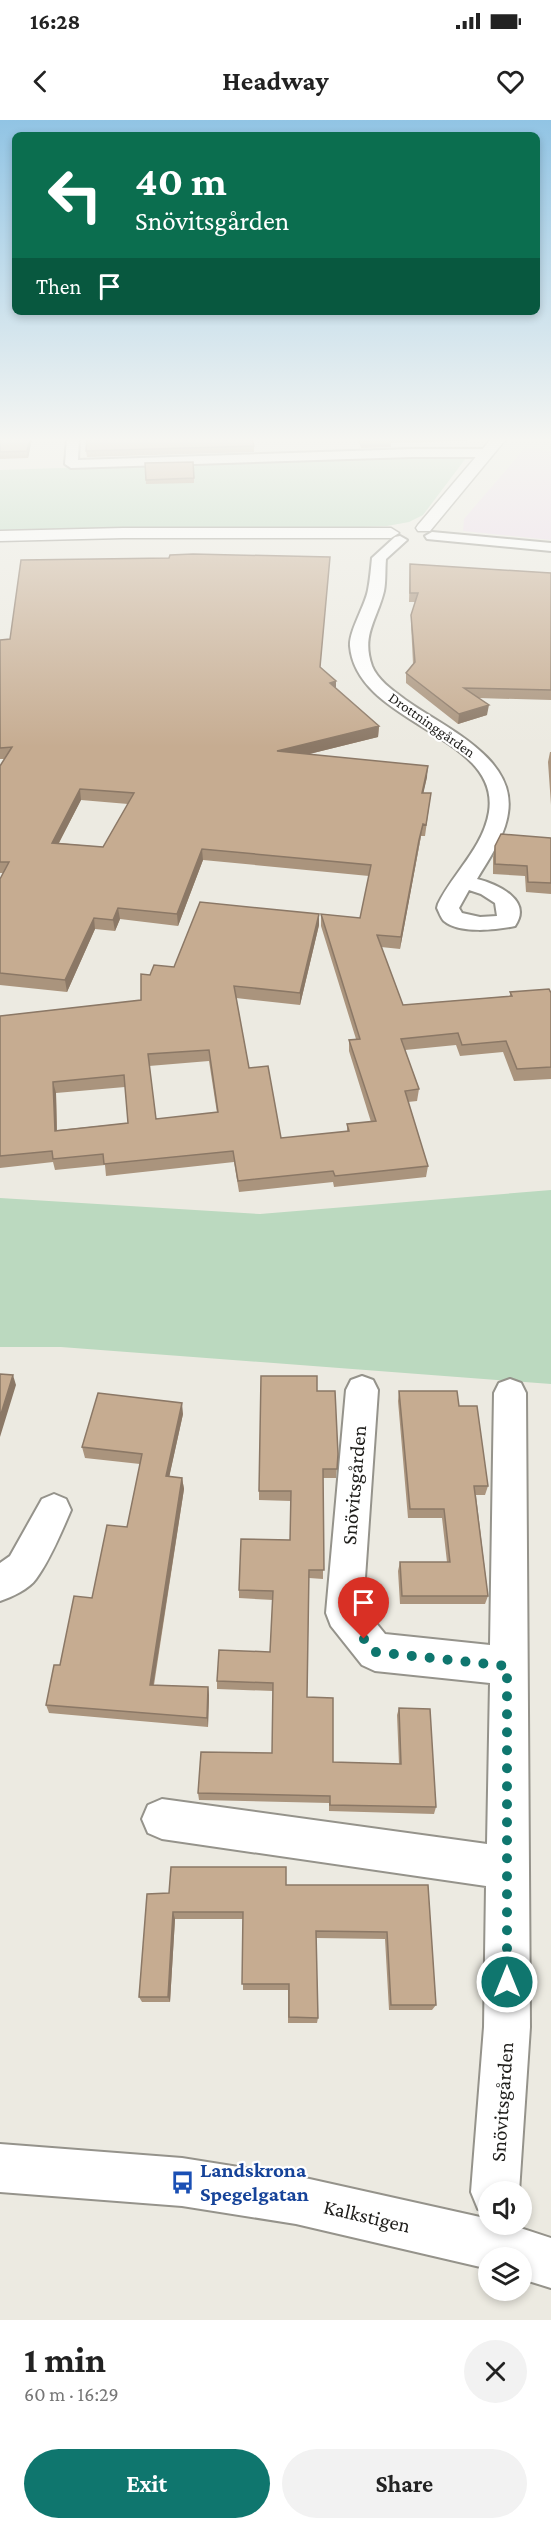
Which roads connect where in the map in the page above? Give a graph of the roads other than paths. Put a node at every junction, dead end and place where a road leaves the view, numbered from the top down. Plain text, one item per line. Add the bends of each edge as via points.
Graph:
1 (392, 542) edge
2 (507, 542) edge
3 (551, 547) edge
4 (464, 883) dead end
5 (362, 1390) dead end
6 (510, 1394) dead end
7 (54, 1510) dead end
8 (0, 1584) edge
9 (507, 1666) junction
10 (162, 1820) dead end
11 (507, 1868) junction
12 (0, 2168) edge
13 (496, 2181) edge
14 (478, 2232) edge
15 (493, 2235) edge
16 (551, 2263) edge

1 - 4 street, Drottninggården via 379,558 376,591 358,653 370,678 401,707 467,749 494,780 499,812
2 - 3 street
5 - 9 street, Snövitsgården via 344,1613 375,1652
6 - 9 street, Snövitsgården
7 - 8 street via 23,1568
9 - 11 street, Snövitsgården
10 - 11 street
11 - 13 street, Snövitsgården via 507,2027
12 - 14 street, Kalkstigen via 182,2182
15 - 16 street, Kalkstigen

